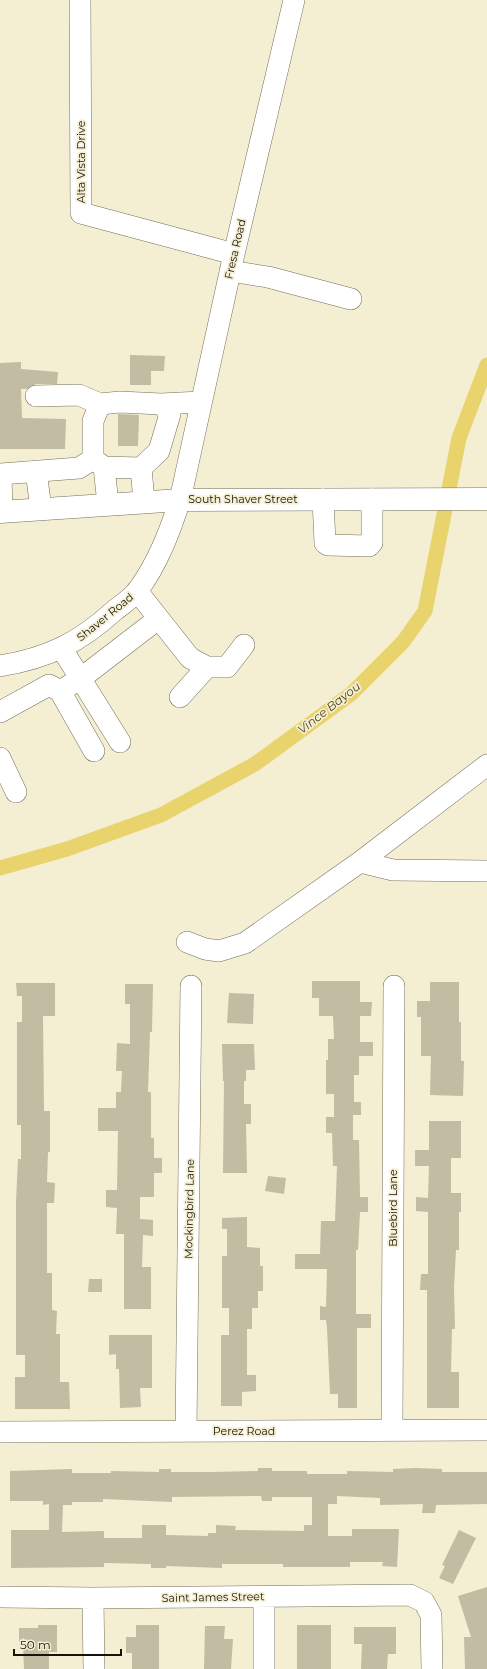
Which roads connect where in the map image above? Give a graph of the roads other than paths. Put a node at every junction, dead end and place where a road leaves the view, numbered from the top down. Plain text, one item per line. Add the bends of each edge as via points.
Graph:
1 (80, 0) edge
2 (294, 0) edge
3 (232, 262) junction
4 (351, 299) dead end
5 (36, 396) dead end
6 (201, 402) junction
7 (100, 404) junction
8 (161, 404) junction
9 (98, 463) junction
10 (141, 468) junction
11 (36, 471) junction
12 (323, 499) junction
13 (372, 499) junction
14 (482, 499) edge
15 (180, 500) junction
16 (144, 501) junction
17 (108, 504) junction
18 (41, 509) junction
19 (1, 512) edge
20 (137, 591) junction
21 (158, 619) junction
22 (244, 645) dead end
23 (62, 648) junction
24 (33, 659) junction
25 (0, 666) edge
26 (207, 667) junction
27 (80, 679) junction
28 (51, 689) junction
29 (180, 697) dead end
30 (0, 712) edge
31 (120, 742) dead end
32 (94, 751) dead end
33 (0, 758) edge
34 (487, 765) edge
35 (16, 792) dead end
36 (360, 862) junction
37 (487, 871) edge
38 (187, 942) dead end
39 (191, 986) dead end
40 (394, 986) dead end
41 (392, 1430) junction
42 (487, 1430) edge
43 (0, 1432) edge
44 (186, 1432) junction
45 (0, 1597) edge
46 (264, 1597) junction
47 (93, 1598) junction
48 (94, 1669) edge
49 (264, 1669) edge
50 (432, 1669) edge

1 - 3 street, Alta Vista Drive via 81,213
2 - 3 street, Fresa Road
3 - 4 street via 268,277
3 - 6 street, Fresa Road
5 - 7 street via 79,395
6 - 8 street
6 - 15 street, Fresa Road
7 - 8 street
7 - 9 street via 93,421
8 - 10 street via 170,414 159,451
9 - 10 street
9 - 11 street via 78,468
9 - 17 street
10 - 16 street
11 - 18 street
11 - 19 street via 1,474
12 - 13 main road, South Shaver Street
12 - 13 street via 325,543 328,546 369,546 372,543
12 - 15 main road, South Shaver Street
13 - 14 main road, South Shaver Street
15 - 16 main road, South Shaver Street
15 - 20 street, Shaver Road via 158,557
16 - 17 main road, South Shaver Street
17 - 18 main road, South Shaver Street
18 - 19 main road, South Shaver Street
20 - 21 street
20 - 23 street, Shaver Road via 83,637
21 - 26 street via 190,658
21 - 27 street
22 - 26 street via 227,667
23 - 24 street, Shaver Road
23 - 27 street
24 - 25 street, Shaver Road
24 - 28 street
26 - 29 street
27 - 28 street
27 - 31 street
28 - 30 street
28 - 32 street
33 - 35 street
34 - 36 street
36 - 37 street via 393,870
36 - 38 street via 245,943 219,951
39 - 44 street, Mockingbird Lane
40 - 41 street, Bluebird Lane
41 - 42 street, Perez Road
41 - 44 street, Perez Road
43 - 44 street, Perez Road
45 - 47 street, Saint James Street
46 - 47 street, Saint James Street
46 - 49 street
46 - 50 street, Saint James Street via 410,1595 424,1602 431,1615
47 - 48 street

